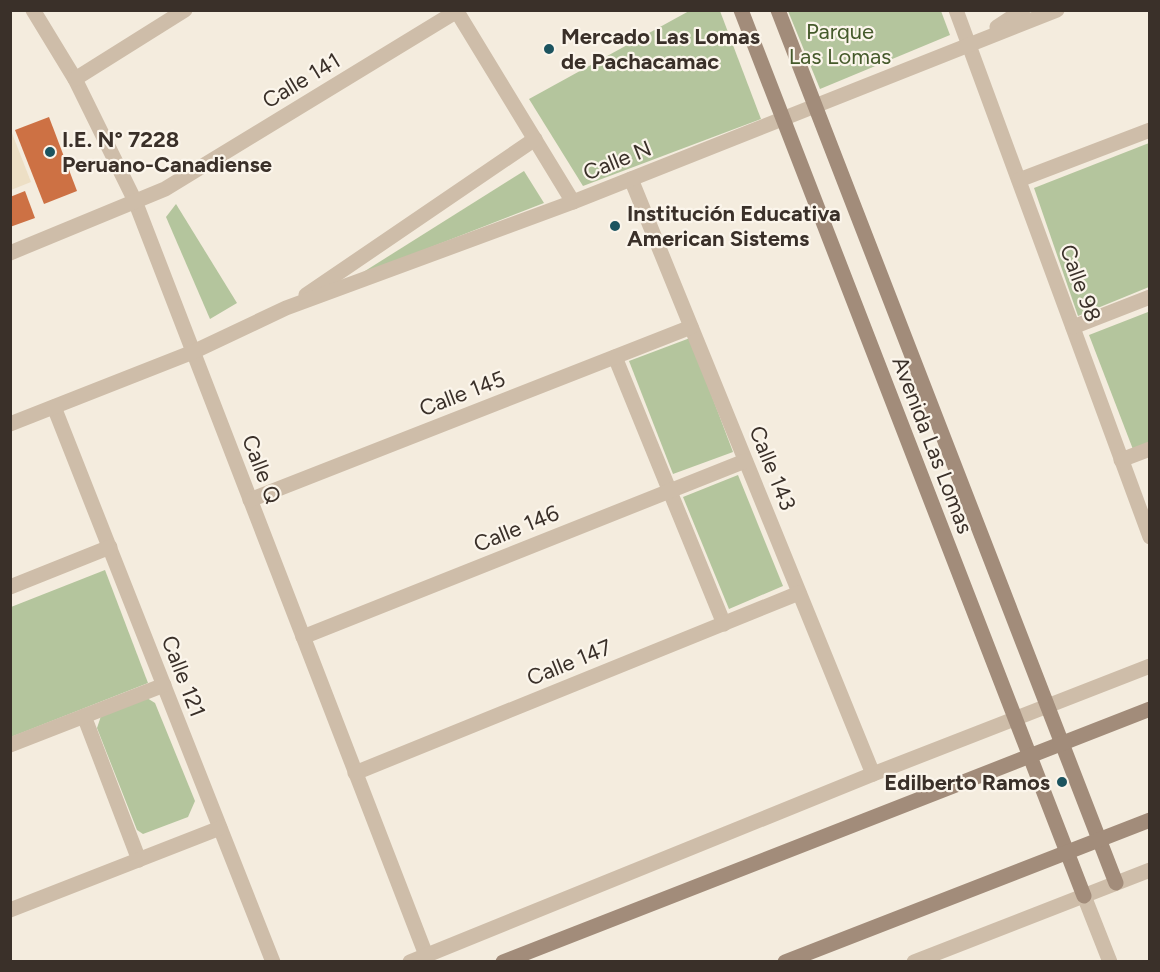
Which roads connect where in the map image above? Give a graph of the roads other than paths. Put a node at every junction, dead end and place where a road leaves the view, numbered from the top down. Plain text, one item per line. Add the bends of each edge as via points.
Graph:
1 (33, 10) edge
2 (185, 10) edge
3 (741, 10) edge
4 (778, 10) edge
5 (956, 10) edge
6 (1023, 10) edge
7 (1057, 10) edge
8 (456, 11) edge
9 (970, 45) junction
10 (75, 79) junction
11 (815, 106) junction
12 (783, 119) junction
13 (1149, 130) edge
14 (535, 139) junction
15 (631, 179) junction
16 (1019, 180) junction
17 (135, 201) junction
18 (573, 202) junction
19 (10, 253) edge
20 (1149, 297) edge
21 (286, 308) junction
22 (691, 327) junction
23 (1073, 327) junction
24 (193, 352) junction
25 (615, 357) junction
26 (54, 407) junction
27 (10, 424) edge
28 (1149, 449) edge
29 (1121, 460) junction
30 (746, 461) junction
31 (670, 491) junction
32 (250, 500) junction
33 (1149, 537) edge
34 (110, 547) junction
35 (10, 587) edge
36 (799, 593) junction
37 (723, 624) junction
38 (303, 637) junction
39 (1149, 666) edge
40 (164, 686) junction
41 (1048, 706) junction
42 (1149, 709) edge
43 (84, 717) junction
44 (1015, 719) junction
45 (1062, 743) junction
46 (10, 745) edge
47 (1030, 756) junction
48 (356, 772) junction
49 (873, 774) junction
50 (1149, 820) edge
51 (220, 828) junction
52 (1099, 839) junction
53 (1067, 852) junction
54 (139, 860) junction
55 (1149, 870) edge
56 (1116, 883) junction
57 (1084, 896) junction
58 (10, 910) edge
59 (425, 958) edge
60 (273, 962) edge
61 (410, 962) edge
62 (503, 962) edge
63 (785, 962) edge
64 (914, 962) edge
65 (1110, 962) edge

1 - 10 street, Calle Q
2 - 10 street
3 - 12 street, Avenida Las Lomas
4 - 11 street, Avenida Las Lomas
5 - 9 street, Calle 98
6 - 9 street
7 - 9 street, Calle N
8 - 14 street
8 - 17 street, Calle 141 via 165,189
9 - 11 street, Calle N
9 - 16 street, Calle 98
10 - 17 street, Calle Q
11 - 12 street, Calle N
11 - 41 street, Avenida Las Lomas
12 - 15 street, Calle N
12 - 44 street, Avenida Las Lomas
13 - 16 street
14 - 18 street
14 - 21 street
15 - 18 street, Calle N
15 - 22 street, Calle 143
16 - 23 street, Calle 98
17 - 19 street, Calle 141
17 - 24 street, Calle Q
18 - 21 street, Calle N
20 - 23 street
21 - 24 street, Calle N
22 - 25 street, Calle 145
22 - 30 street, Calle 143
23 - 29 street, Calle 98
24 - 26 street, Calle N
24 - 32 street, Calle Q
25 - 31 street
25 - 32 street, Calle 145
26 - 27 street, Calle N
26 - 34 street, Calle 121
28 - 29 street
29 - 33 street, Calle 98
30 - 31 street, Calle 146
30 - 36 street, Calle 143
31 - 37 street
31 - 38 street, Calle 146
32 - 38 street, Calle Q
34 - 35 street
34 - 40 street, Calle 121
36 - 37 street, Calle 147
36 - 49 street, Calle 143
37 - 48 street, Calle 147
38 - 48 street, Calle Q
39 - 41 street
40 - 43 street
40 - 51 street, Calle 121
41 - 44 street
41 - 45 street, Avenida Las Lomas
42 - 45 street
43 - 46 street
43 - 54 street
44 - 47 street, Avenida Las Lomas
44 - 49 street
45 - 47 street
45 - 52 street, Avenida Las Lomas
47 - 53 street, Avenida Las Lomas
47 - 62 street
48 - 59 street, Calle Q
49 - 59 street
50 - 52 street
51 - 54 street
51 - 60 street, Calle 121
52 - 53 street
52 - 56 street, Avenida Las Lomas
53 - 57 street, Avenida Las Lomas
53 - 63 street
54 - 58 street
55 - 56 street
56 - 57 street
57 - 64 street
57 - 65 street
59 - 61 street

